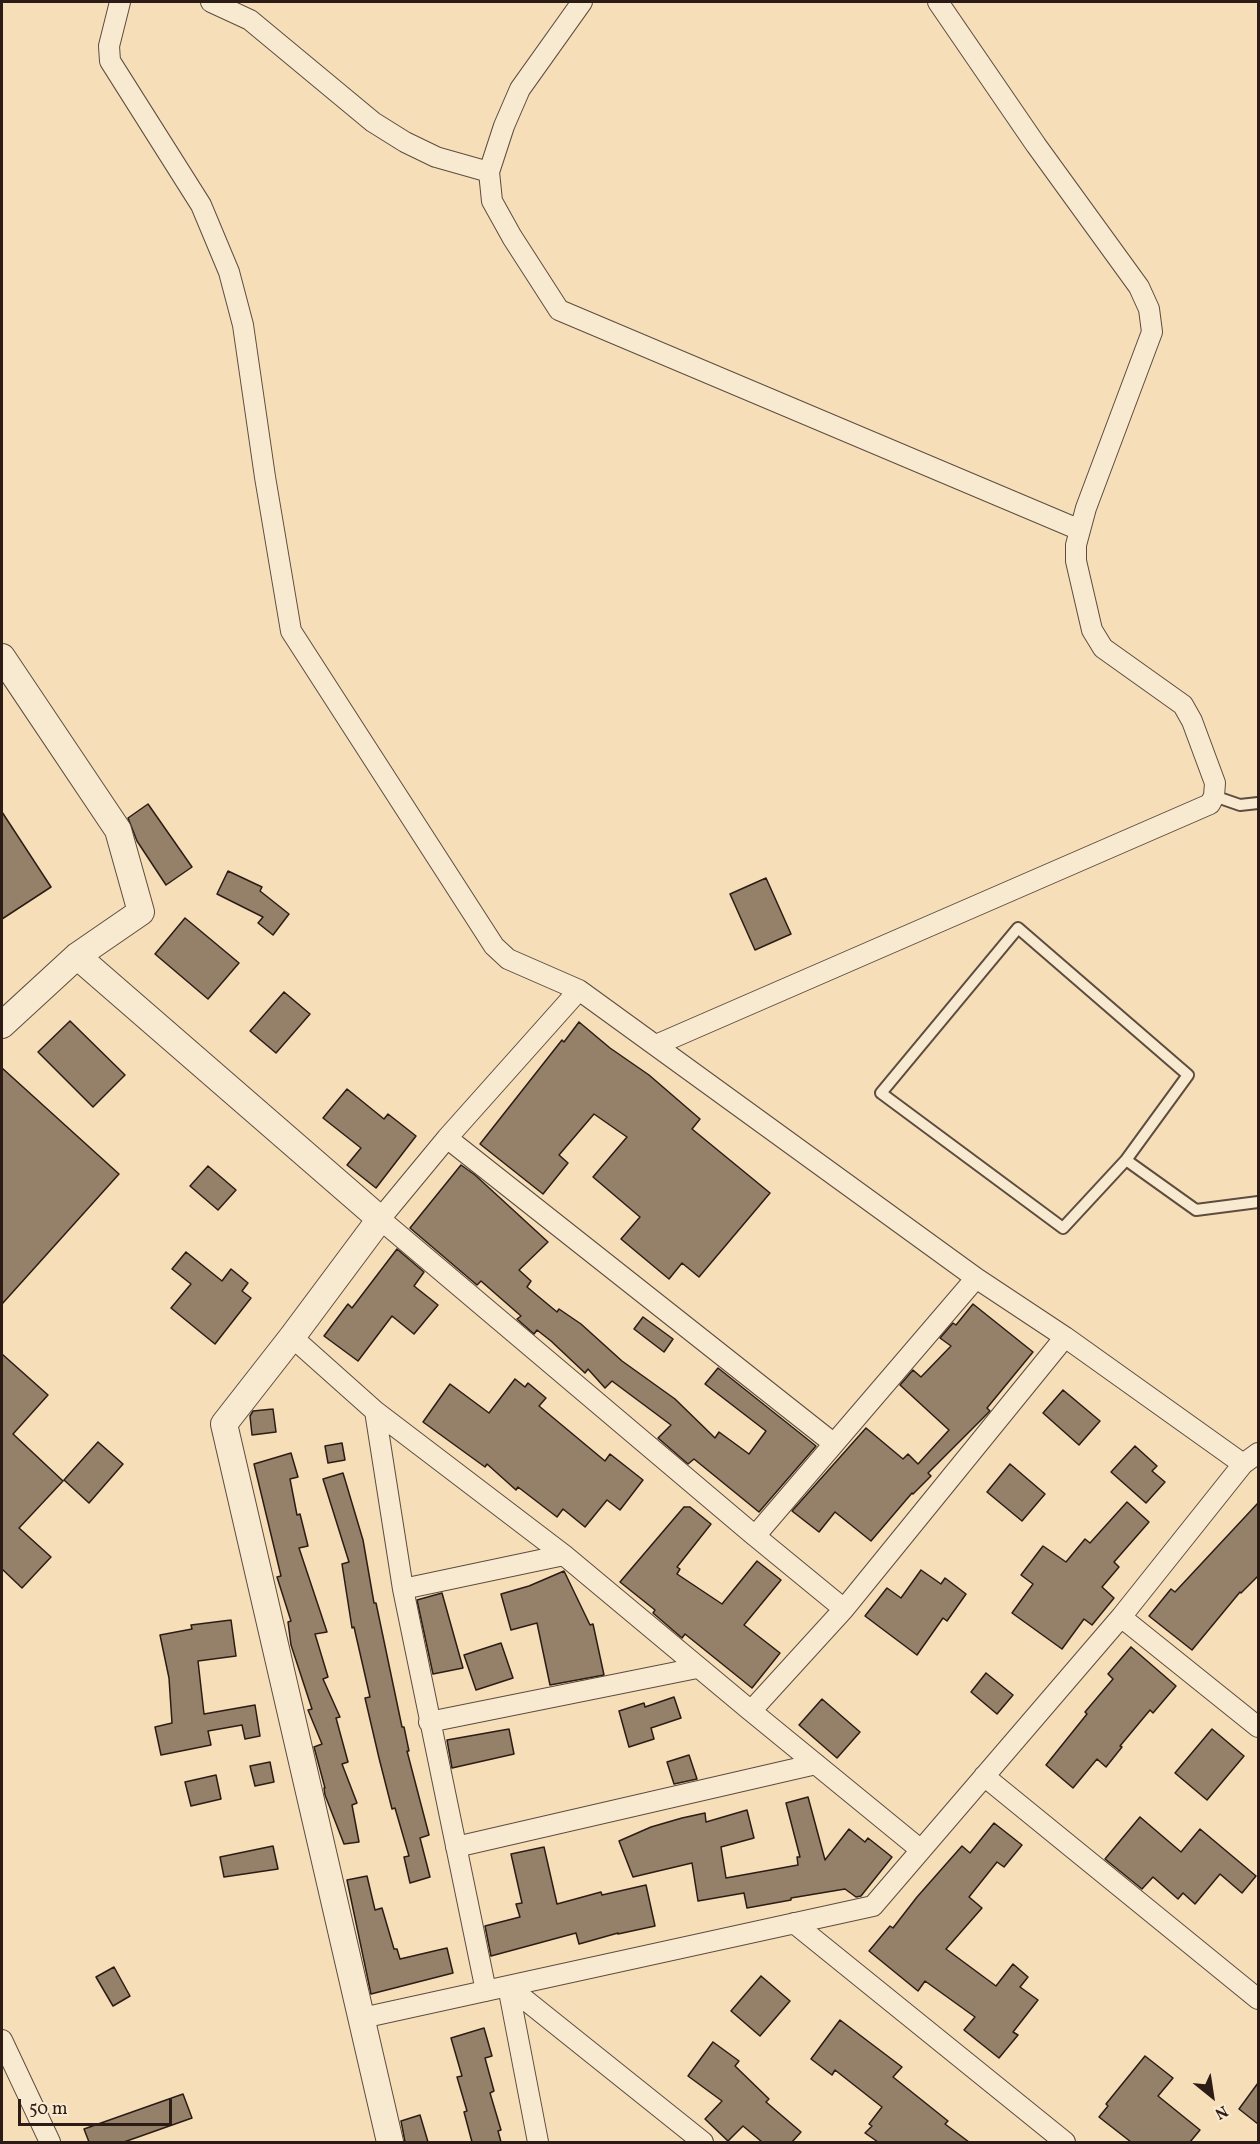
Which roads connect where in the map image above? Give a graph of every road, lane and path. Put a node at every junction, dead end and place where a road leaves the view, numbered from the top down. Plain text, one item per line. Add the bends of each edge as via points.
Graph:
1 (120, 2) edge
2 (211, 2) edge
3 (582, 2) edge
4 (938, 2) edge
5 (489, 172) junction
6 (1080, 530) junction
7 (2, 657) edge
8 (1215, 796) junction
9 (1258, 803) edge
10 (77, 956) junction
11 (579, 990) junction
12 (2, 1025) edge
13 (656, 1045) junction
14 (447, 1138) junction
15 (1126, 1160) junction
16 (1258, 1203) edge
17 (380, 1219) junction
18 (976, 1278) junction
19 (292, 1337) junction
20 (1065, 1337) junction
21 (375, 1411) junction
22 (833, 1443) junction
23 (1251, 1458) edge
24 (756, 1536) junction
25 (564, 1555) junction
26 (403, 1589) junction
27 (844, 1609) junction
28 (1121, 1617) junction
29 (697, 1668) junction
30 (751, 1711) junction
31 (429, 1722) junction
32 (1258, 1727) edge
33 (816, 1764) junction
34 (984, 1776) junction
35 (456, 1847) junction
36 (921, 1850) junction
37 (794, 1923) junction
38 (508, 1986) junction
39 (486, 1991) junction
40 (1258, 1999) edge
41 (362, 2018) junction
42 (2, 2040) edge
43 (50, 2142) edge
44 (390, 2142) edge
45 (538, 2142) edge
46 (703, 2142) edge
47 (1065, 2142) edge

1 - 11 street via 109,46 110,61 201,205 229,272 243,324 291,631 494,946 508,959
2 - 5 street via 250,20 373,122 405,142 436,157
3 - 5 street via 520,89
4 - 6 street via 1139,287 1149,309 1152,332
5 - 6 street via 492,201 560,310
6 - 8 street via 1076,561 1092,630 1103,648 1183,705 1215,783
7 - 10 street via 118,830 141,912
8 - 9 lane via 1240,805
8 - 13 street via 1210,804
10 - 12 street
10 - 17 street
11 - 13 street
11 - 14 street
13 - 18 street
14 - 17 street
14 - 22 street
15 - 15 lane via 1063,1228 882,1093 1018,928 1188,1075
15 - 16 lane via 1196,1210
17 - 19 street
17 - 24 street
18 - 20 street
18 - 22 street
19 - 21 street
19 - 41 street via 224,1424
20 - 23 street
20 - 27 street
21 - 25 street
21 - 26 street
22 - 24 street
23 - 28 street
24 - 27 street
25 - 26 street
25 - 29 street
26 - 31 street
27 - 30 street
28 - 32 street
28 - 34 street
29 - 30 street
29 - 31 street
30 - 33 street
31 - 35 street
33 - 35 street
33 - 36 street
34 - 36 street
34 - 40 street
35 - 39 street
36 - 37 street via 873,1906
37 - 38 street
37 - 47 street
38 - 39 street
38 - 45 street
38 - 46 street
39 - 41 street
41 - 44 street
42 - 43 street

